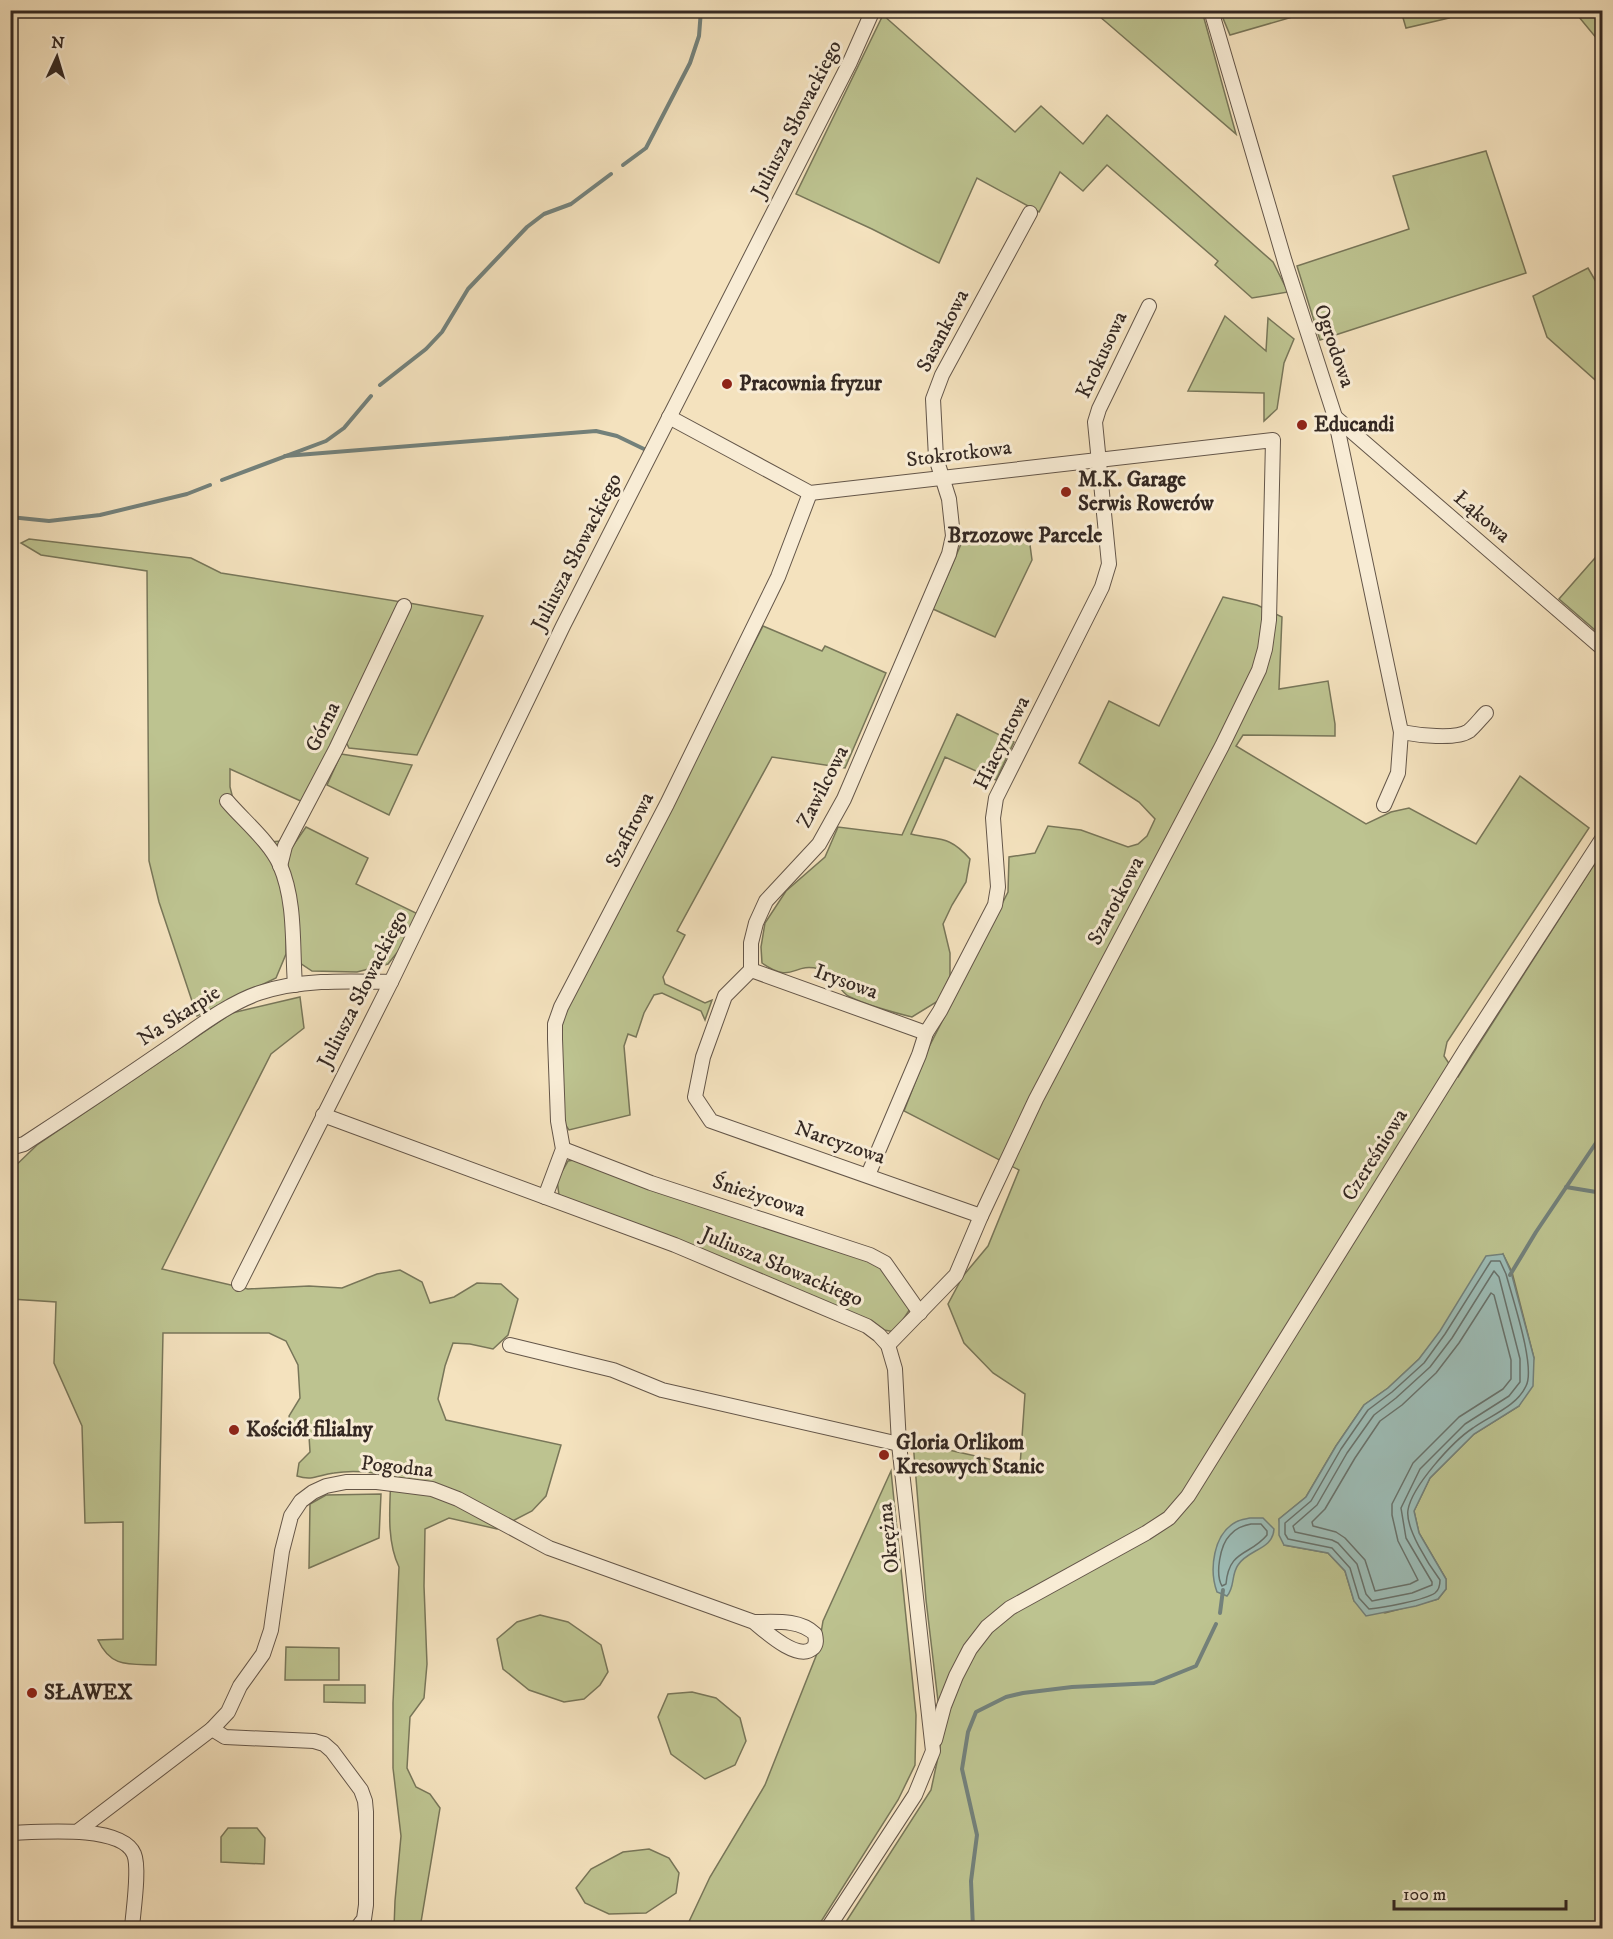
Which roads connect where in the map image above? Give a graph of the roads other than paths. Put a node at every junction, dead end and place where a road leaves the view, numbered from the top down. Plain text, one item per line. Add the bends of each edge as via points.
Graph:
1 (873, 10) edge
2 (1211, 10) edge
3 (1030, 213) dead end
4 (1149, 306) dead end
5 (669, 417) junction
6 (1335, 417) junction
7 (1273, 440) joint
8 (1098, 459) junction
9 (942, 478) junction
10 (810, 493) junction
11 (404, 606) dead end
12 (1602, 648) edge
13 (1486, 713) dead end
14 (1401, 732) junction
15 (226, 801) dead end
16 (1384, 805) dead end
17 (1602, 839) edge
18 (280, 866) junction
19 (751, 970) junction
20 (391, 982) junction
21 (295, 985) junction
22 (926, 1034) junction
23 (323, 1115) junction
24 (10, 1148) edge
25 (563, 1149) junction
26 (868, 1175) junction
27 (545, 1197) junction
28 (981, 1216) junction
29 (239, 1284) dead end
30 (920, 1313) junction
31 (510, 1345) dead end
32 (888, 1345) junction
33 (899, 1444) junction
34 (754, 1622) dead end
35 (212, 1729) junction
36 (933, 1751) junction
37 (78, 1831) junction
38 (10, 1833) edge
39 (132, 1929) edge
40 (357, 1929) edge
41 (828, 1929) edge

1 - 5 street, Juliusza Słowackiego
2 - 6 street, Ogrodowa via 1284,262
3 - 9 street, Sasankowa via 942,375 933,399 936,458
4 - 8 street, Krokusowa via 1099,409 1095,422
5 - 10 street
5 - 20 street, Juliusza Słowackiego
6 - 12 street, Łąkowa
6 - 14 street, Ogrodowa
7 - 8 street, Stokrotkowa
7 - 28 street, Szarotkowa via 1269,620 1259,670 1036,1099
8 - 9 street, Stokrotkowa
8 - 22 street, Hiacyntowa via 1109,564 1102,587 996,798 995,905
9 - 10 street, Stokrotkowa
9 - 19 street, Zawilcowa via 949,499 949,554 844,799 819,844 766,901 756,923
10 - 25 street, Szafirowa via 778,577 664,812 561,1007 555,1039
11 - 18 street, Górna via 285,846
13 - 14 street via 1468,732 1455,735
14 - 16 street, Ogrodowa via 1398,772
15 - 18 street via 271,850
17 - 36 street, Czereśniowa via 1466,1049 1188,1496 1169,1518 1146,1533 1010,1608 987,1627 956,1676
18 - 21 street via 289,900
19 - 22 street, Irysowa
19 - 26 street, Narcyzowa via 726,996 703,1057 695,1097 711,1120
20 - 21 street, Na Skarpie
20 - 23 street, Juliusza Słowackiego
21 - 24 street, Na Skarpie via 234,1005 24,1144
22 - 26 street, Hiacyntowa
23 - 27 street, Juliusza Słowackiego
23 - 29 street, Juliusza Słowackiego
25 - 27 street
25 - 30 street, Śnieżycowa via 651,1183 870,1255 885,1263
26 - 28 street, Narcyzowa
27 - 32 street, Juliusza Słowackiego via 749,1275 867,1326
28 - 30 street, Szarotkowa via 956,1275
30 - 32 street, Szarotkowa
31 - 33 street via 613,1370 662,1390
32 - 33 street via 895,1370
33 - 36 street, Okrężna
34 - 35 street, Pogodna via 549,1548 432,1489 346,1482 313,1492 291,1516 271,1630 263,1654 240,1686 228,1712
35 - 37 street, Pogodna
35 - 40 street via 225,1737 324,1744 355,1782 366,1812 366,1905 364,1919
36 - 41 street, Okrężna via 915,1795
37 - 38 street
37 - 39 street via 116,1840 128,1845 134,1854 137,1864

